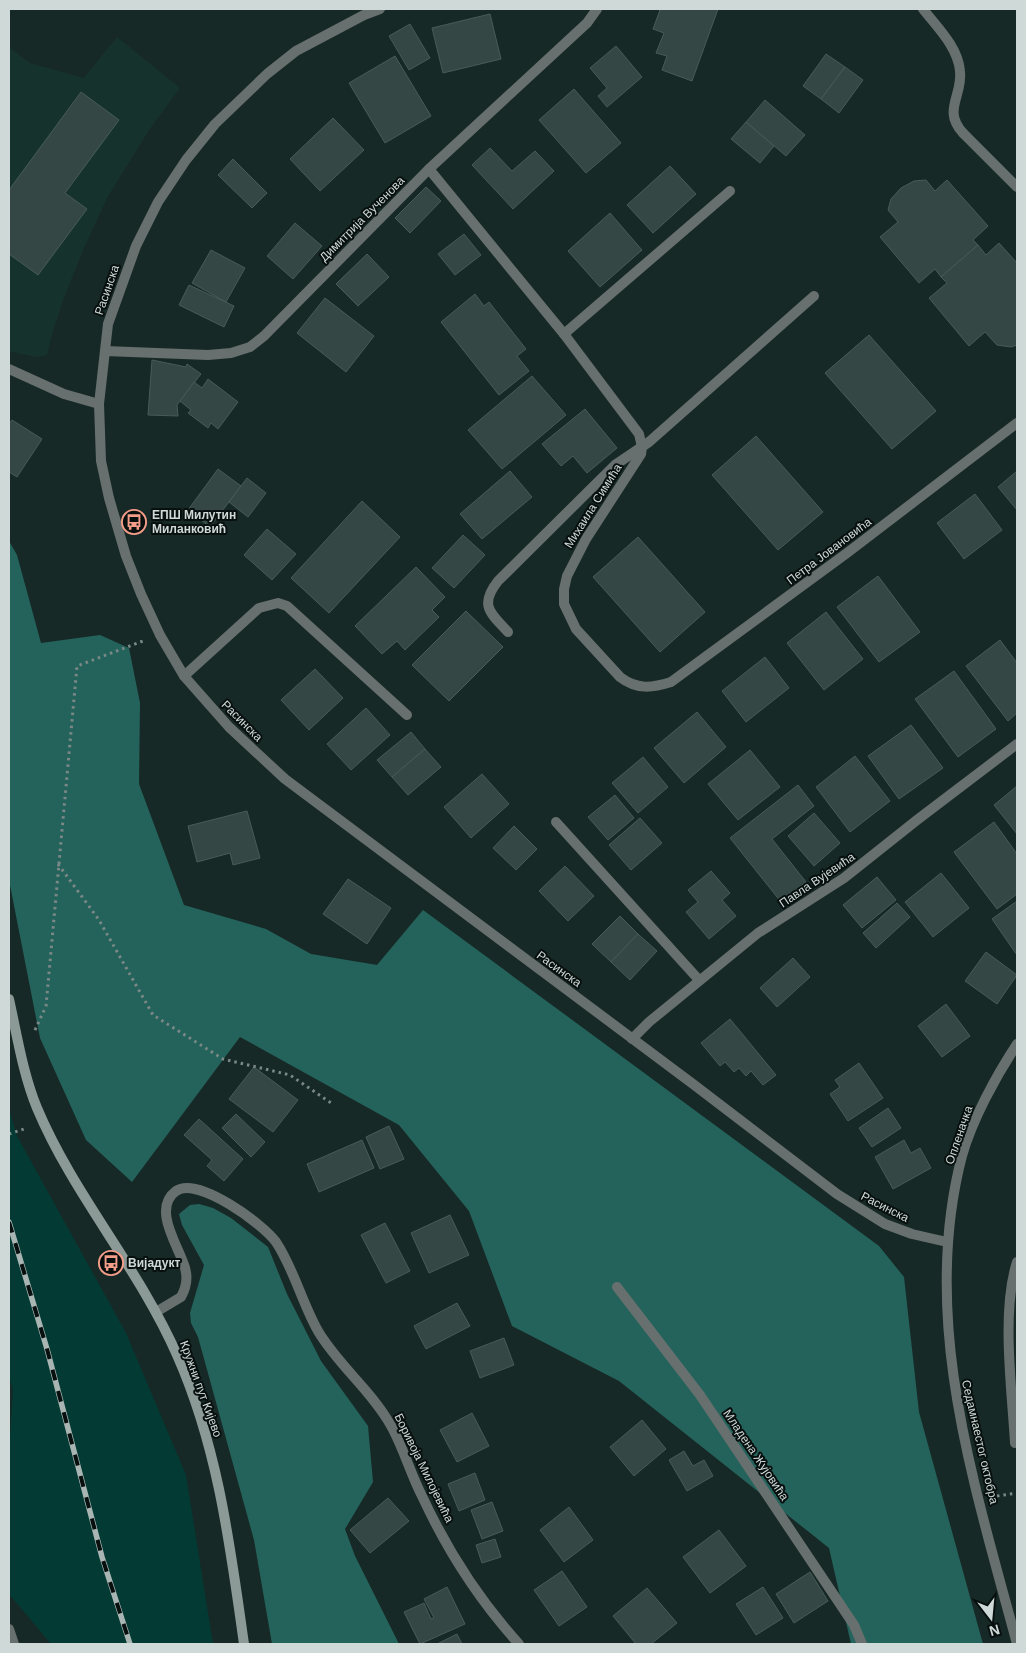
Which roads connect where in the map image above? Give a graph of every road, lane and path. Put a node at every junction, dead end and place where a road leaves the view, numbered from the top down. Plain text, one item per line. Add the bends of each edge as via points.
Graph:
1 (380, 9) edge
2 (597, 9) edge
3 (922, 9) edge
4 (429, 169) junction
5 (1017, 187) edge
6 (730, 191) dead end
7 (814, 296) dead end
8 (564, 334) junction
9 (105, 351) junction
10 (9, 369) edge
11 (99, 404) junction
12 (1017, 423) edge
13 (642, 447) junction
14 (508, 632) dead end
15 (160, 635) junction
16 (184, 676) junction
17 (649, 687) joint
18 (407, 715) dead end
19 (1017, 744) edge
20 (556, 822) dead end
21 (58, 864) junction
22 (699, 980) junction
23 (9, 999) edge
24 (632, 1039) junction
25 (1017, 1044) edge
26 (22, 1057) junction
27 (334, 1105) dead end
28 (947, 1242) junction
29 (1017, 1262) edge
30 (617, 1287) dead end
31 (156, 1312) junction
32 (1015, 1443) dead end
33 (9, 1629) edge
34 (14, 1644) edge
35 (244, 1644) edge
36 (519, 1644) edge
37 (862, 1644) edge
38 (1017, 1644) edge

1 - 9 street, Расинска via 296,51 215,124 186,160 158,202 136,246 108,324
2 - 4 street, Димитрија Вученова via 587,23
3 - 5 street via 958,58 960,85 955,100 955,122
4 - 8 street
4 - 9 street, Димитрија Вученова via 250,347 208,355
6 - 8 street
7 - 13 street
8 - 13 street via 634,427
9 - 11 street, Расинска
10 - 11 street via 64,394
11 - 15 street, Расинска via 101,461 109,498 126,556
12 - 17 street, Петра Јовановића via 671,682
13 - 14 street, Михаила Симића via 615,464 489,592 487,604 491,614
13 - 17 street, Михаила Симића via 622,486 575,558 564,589 564,604 576,629 620,677 628,684
15 - 16 street, Расинска
15 - 21 path via 78,666
16 - 18 street via 259,608 278,603 287,606
16 - 24 street, Расинска via 229,727 285,779
19 - 22 street, Павла Вујевића via 844,878 758,934
20 - 22 street
21 - 26 path via 46,1006
21 - 27 path via 99,920 153,1015 223,1059 290,1075
22 - 24 street, Павла Вујевића
23 - 26 main road, Кружни пут Кијево
24 - 28 street, Расинска via 870,1216 912,1234
25 - 28 street, Опленачка via 983,1103 963,1155
26 - 31 main road, Кружни пут Кијево via 36,1106 54,1143
28 - 38 street, Седамнаестог октобра via 946,1303 952,1377 967,1453
29 - 32 street via 1011,1292 1009,1331
30 - 37 street, Младена Жујовића via 700,1394 854,1625
31 - 35 main road, Кружни пут Кијево via 177,1355 219,1481
31 - 36 street, Боривоја Милојевића via 181,1297 187,1279 167,1218 167,1206 174,1193 189,1188 209,1194 263,1228 284,1257 318,1330 380,1407 422,1498 455,1558 488,1609
33 - 34 street

